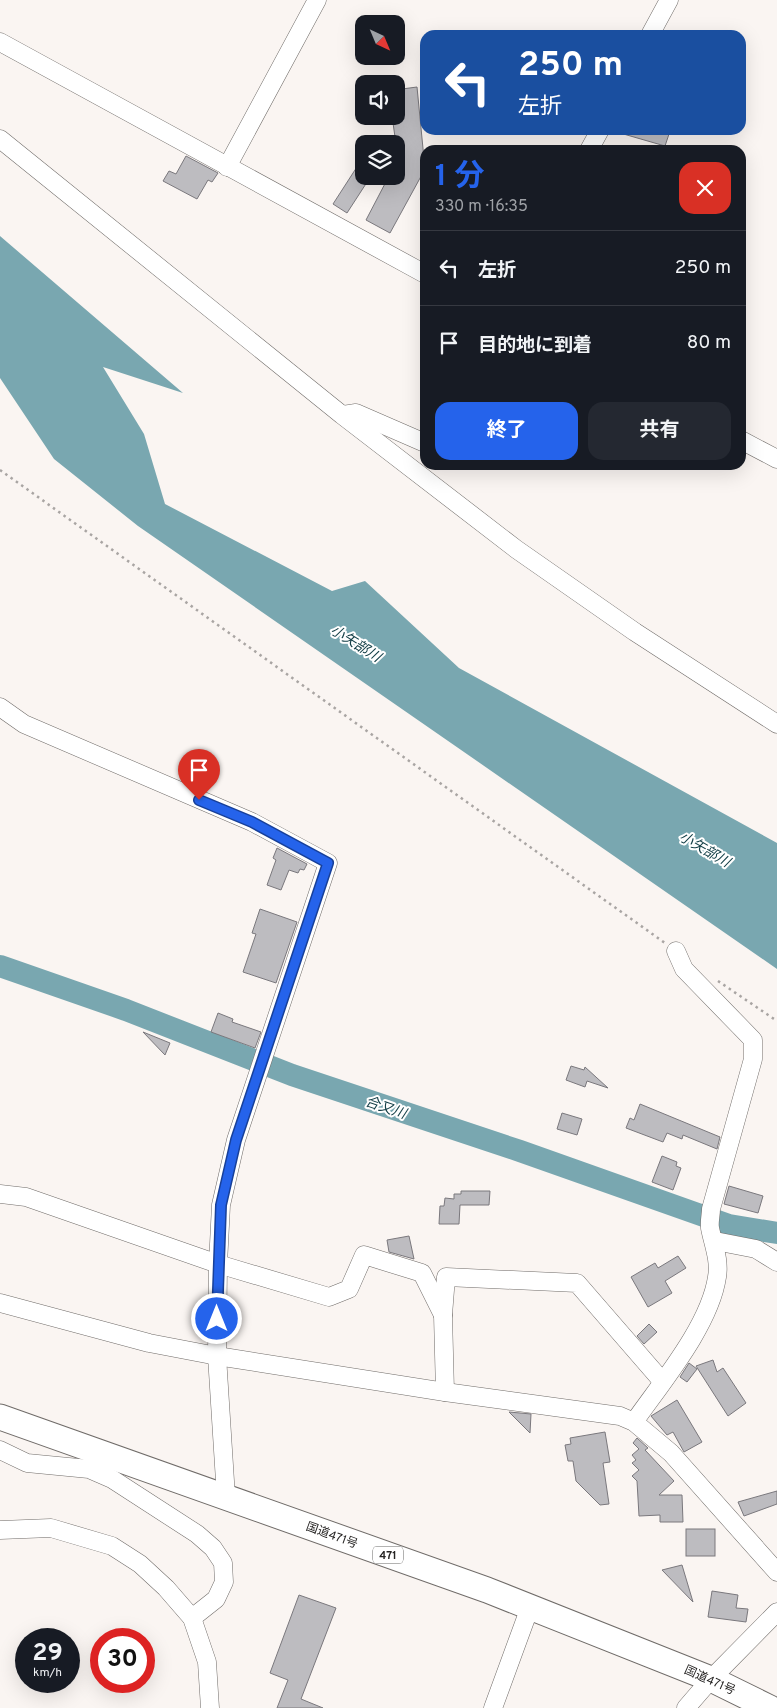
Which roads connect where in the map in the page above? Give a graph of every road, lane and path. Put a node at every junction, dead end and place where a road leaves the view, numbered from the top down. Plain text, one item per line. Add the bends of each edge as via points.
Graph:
1 (317, 0) edge
2 (669, 0) edge
3 (653, 30) edge
4 (0, 42) edge
5 (0, 139) edge
6 (227, 167) junction
7 (420, 271) edge
8 (342, 415) junction
9 (420, 441) edge
10 (746, 443) edge
11 (777, 459) edge
12 (0, 470) edge
13 (0, 707) edge
14 (777, 724) edge
15 (676, 951) joint
16 (713, 978) dead end
17 (777, 1021) edge
18 (0, 1194) edge
19 (712, 1234) junction
20 (777, 1262) edge
21 (218, 1264) junction
22 (0, 1303) edge
23 (443, 1315) junction
24 (217, 1356) junction
25 (662, 1381) junction
26 (445, 1392) junction
27 (0, 1417) edge
28 (634, 1422) junction
29 (0, 1450) edge
30 (226, 1498) junction
31 (0, 1530) edge
32 (777, 1572) edge
33 (530, 1607) junction
34 (777, 1612) edge
35 (192, 1618) junction
36 (711, 1679) junction
37 (210, 1708) edge
38 (493, 1708) edge
39 (686, 1708) edge
40 (770, 1708) edge

1 - 6 street
2 - 3 street
4 - 6 street
5 - 8 street
6 - 7 street
8 - 9 street via 356,414
8 - 14 street via 524,555
10 - 11 street
12 - 15 path
13 - 21 street via 24,724 252,822 328,863 236,1140 223,1196
15 - 19 street via 684,969 753,1040 753,1059 711,1209
16 - 17 path
18 - 21 street via 26,1197
19 - 20 street via 756,1249
19 - 25 street via 718,1275 712,1298 681,1356
21 - 23 street via 329,1297 350,1289 364,1255 422,1273
21 - 24 street
22 - 24 street via 149,1343
23 - 25 street via 446,1277 577,1282
23 - 26 street
24 - 26 street
24 - 30 street
25 - 28 street
26 - 28 street via 620,1416
27 - 30 highway, 国道471号 / 471
28 - 32 street via 671,1453
29 - 35 street via 27,1463 89,1469 112,1479 197,1534 213,1548 223,1563 224,1582 216,1599
30 - 33 highway, 国道471号 / 471
31 - 35 street via 51,1528 112,1546 140,1564
33 - 36 highway, 国道471号 / 471
33 - 38 street
34 - 36 street
35 - 37 street via 207,1662
36 - 39 street
36 - 40 highway, 国道471号 / 471

